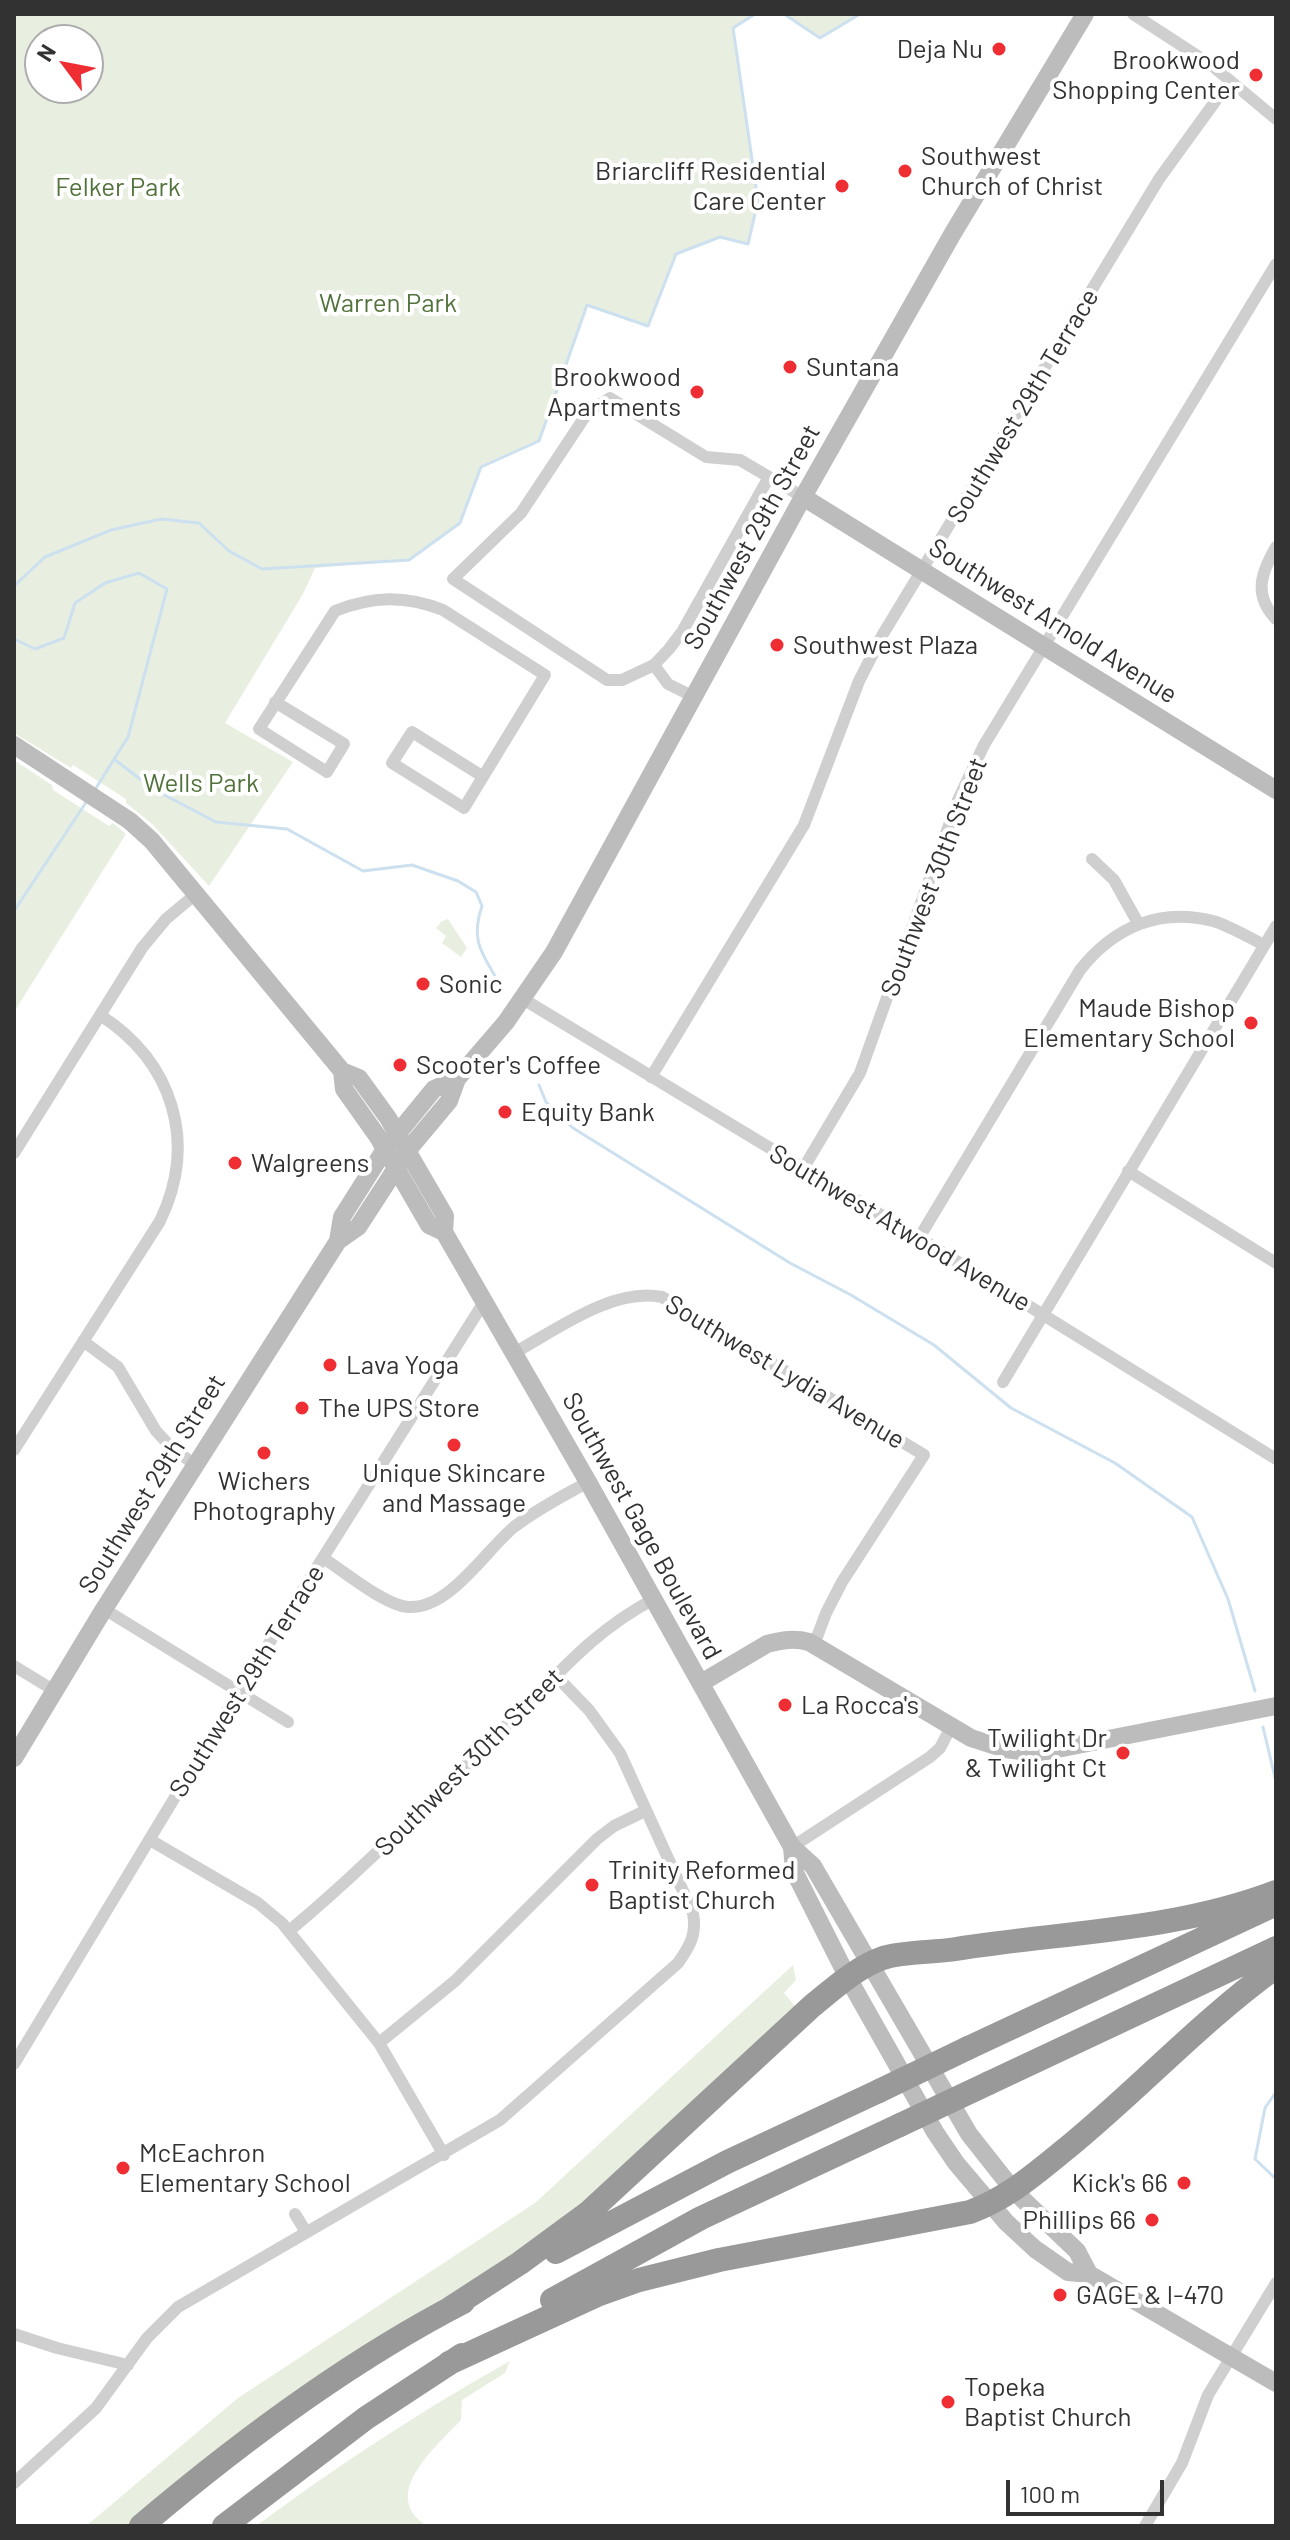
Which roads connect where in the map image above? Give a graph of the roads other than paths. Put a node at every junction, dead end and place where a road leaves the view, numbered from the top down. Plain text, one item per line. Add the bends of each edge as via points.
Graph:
1 (1085, 14) edge
2 (1133, 14) edge
3 (1230, 81) junction
4 (1276, 119) edge
5 (1276, 264) edge
6 (769, 477) junction
7 (803, 497) junction
8 (1276, 547) edge
9 (923, 571) junction
10 (1276, 619) edge
11 (1044, 646) junction
12 (654, 665) junction
13 (694, 697) junction
14 (275, 702) junction
15 (14, 745) edge
16 (482, 776) junction
17 (1276, 790) edge
18 (1092, 859) dead end
19 (197, 893) junction
20 (1138, 923) junction
21 (1276, 926) edge
22 (1264, 945) junction
23 (523, 999) junction
24 (100, 1015) junction
25 (342, 1071) junction
26 (651, 1077) junction
27 (457, 1079) junction
28 (397, 1133) junction
29 (385, 1149) junction
30 (408, 1150) junction
31 (14, 1153) edge
32 (396, 1168) junction
33 (803, 1169) junction
34 (1128, 1171) junction
35 (444, 1232) junction
36 (919, 1238) junction
37 (338, 1241) junction
38 (1276, 1263) edge
39 (484, 1302) junction
40 (1042, 1315) junction
41 (83, 1341) junction
42 (514, 1353) junction
43 (1003, 1382) dead end
44 (14, 1450) edge
45 (1276, 1459) edge
46 (195, 1465) junction
47 (588, 1482) junction
48 (323, 1558) junction
49 (654, 1599) junction
50 (104, 1609) junction
51 (814, 1645) junction
52 (14, 1666) edge
53 (556, 1676) junction
54 (701, 1683) junction
55 (55, 1691) junction
56 (239, 1691) junction
57 (1276, 1706) edge
58 (288, 1722) dead end
59 (951, 1727) junction
60 (14, 1758) edge
61 (645, 1811) junction
62 (150, 1840) junction
63 (792, 1847) junction
64 (1276, 1892) edge
65 (1276, 1904) edge
66 (289, 1931) junction
67 (1276, 1948) edge
68 (872, 1964) junction
69 (1276, 1967) edge
70 (848, 1978) junction
71 (379, 2043) junction
72 (14, 2064) edge
73 (444, 2155) junction
74 (1014, 2191) junction
75 (990, 2205) junction
76 (295, 2214) dead end
77 (306, 2232) junction
78 (1089, 2274) junction
79 (1276, 2283) edge
80 (449, 2309) junction
81 (14, 2334) edge
82 (1232, 2355) junction
83 (449, 2363) junction
84 (128, 2365) junction
85 (1276, 2383) edge
86 (14, 2483) edge
87 (141, 2526) edge
88 (224, 2526) edge
89 (1145, 2526) edge

1 - 7 main road, Southwest 29th Street
2 - 3 street
3 - 4 street
3 - 9 street, Southwest 29th Terrace via 1159,179
5 - 11 street, Southwest 30th Street
6 - 7 street
6 - 12 street via 682,632
6 - 12 street via 740,460 706,457 610,398 588,412 521,513 453,579 607,680 622,680
7 - 9 main road, Southwest Arnold Avenue
7 - 13 main road, Southwest 29th Street
8 - 10 street via 1261,582 1264,604
9 - 11 main road, Southwest Arnold Avenue
9 - 26 street, Southwest 29th Terrace via 859,681 791,850
11 - 17 main road, Southwest Arnold Avenue
11 - 33 street, Southwest 30th Street via 967,779 860,1073
12 - 13 street via 668,684
13 - 23 main road, Southwest 29th Street via 570,925
14 - 14 street via 344,744 327,772 259,729
14 - 16 street via 335,611 372,599 427,604 545,675
15 - 19 main road, Southwest Gage Boulevard via 152,841
16 - 16 street via 464,808 392,763 412,732
18 - 20 street via 1114,880
19 - 24 street via 142,948
19 - 25 main road, Southwest Gage Boulevard
20 - 22 street via 1195,918
20 - 36 street via 1106,942 1080,970
21 - 22 street
22 - 34 street
23 - 26 street, Southwest Atwood Avenue
23 - 27 main road, Southwest 29th Street
24 - 31 street
24 - 41 street via 140,1047 159,1074 176,1122 178,1158 160,1221
25 - 28 main road, Southwest Gage Boulevard via 359,1078
25 - 29 main road, Southwest Gage Boulevard via 344,1089
26 - 33 street, Southwest Atwood Avenue
27 - 28 main road, Southwest 29th Street via 434,1089
27 - 30 main road, Southwest 29th Street via 449,1101
28 - 29 main road, Southwest 29th Street
28 - 30 main road, Southwest Gage Boulevard
29 - 32 main road, Southwest Gage Boulevard
29 - 37 main road, Southwest 29th Street via 342,1217
30 - 32 main road, Southwest 29th Street
30 - 35 main road, Southwest Gage Boulevard via 445,1216
32 - 35 main road, Southwest Gage Boulevard via 429,1225
32 - 37 main road, Southwest 29th Street via 358,1227
33 - 36 street, Southwest Atwood Avenue
34 - 38 street
34 - 40 street
35 - 39 main road, Southwest Gage Boulevard
36 - 40 street, Southwest Atwood Avenue
37 - 46 main road, Southwest 29th Street
39 - 42 main road, Southwest Gage Boulevard
39 - 48 street, Southwest 29th Terrace
40 - 43 street
40 - 45 street, Southwest Atwood Avenue
41 - 44 street
41 - 46 street via 118,1367 156,1431
42 - 47 main road, Southwest Gage Boulevard
42 - 51 street, Southwest Lydia Avenue via 617,1298 662,1297 924,1455 842,1582
46 - 50 main road, Southwest 29th Street
47 - 48 street via 512,1529 450,1591 426,1606 397,1605
47 - 49 main road, Southwest Gage Boulevard
48 - 56 street, Southwest 29th Terrace
49 - 53 street, Southwest 30th Street via 594,1637
49 - 54 main road, Southwest Gage Boulevard
50 - 55 main road, Southwest 29th Street
50 - 56 street
51 - 54 main road via 789,1639 767,1644
51 - 59 main road
52 - 55 street
53 - 61 street via 606,1731
53 - 66 street, Southwest 30th Street via 346,1883
54 - 63 main road, Southwest Gage Boulevard
55 - 60 main road, Southwest 29th Street
56 - 58 street
56 - 62 street, Southwest 29th Terrace
57 - 59 main road via 1037,1753 993,1746
59 - 63 street via 930,1757
61 - 71 street via 597,1839 455,1981
61 - 73 street via 693,1913 689,1947 678,1963 500,2120
62 - 66 street via 258,1903
62 - 72 street, Southwest 29th Terrace
63 - 68 main road, Southwest Gage Boulevard via 813,1866
63 - 70 main road, Southwest Gage Boulevard via 794,1871
64 - 68 highway via 1163,1922 884,1958
65 - 80 highway, bridge via 641,2205
66 - 71 street
67 - 83 highway, bridge via 653,2242
68 - 70 highway
68 - 74 main road, Southwest Gage Boulevard via 958,2117
69 - 74 highway
70 - 75 main road, Southwest Gage Boulevard via 935,2132
70 - 80 highway via 588,2213
71 - 73 street
73 - 77 street
74 - 75 highway
74 - 78 main road, Southwest Gage Boulevard via 1077,2251
75 - 78 main road, Southwest Gage Boulevard via 1051,2261 1068,2272
75 - 83 highway via 639,2280
76 - 77 street
77 - 84 street via 178,2307
78 - 82 main road, Southwest Gage Boulevard
79 - 82 street
80 - 87 highway via 359,2362 235,2449
81 - 84 street
82 - 85 main road, Southwest Gage Boulevard
82 - 89 street via 1208,2395 1182,2463
83 - 88 highway via 366,2418
84 - 86 street via 96,2408

